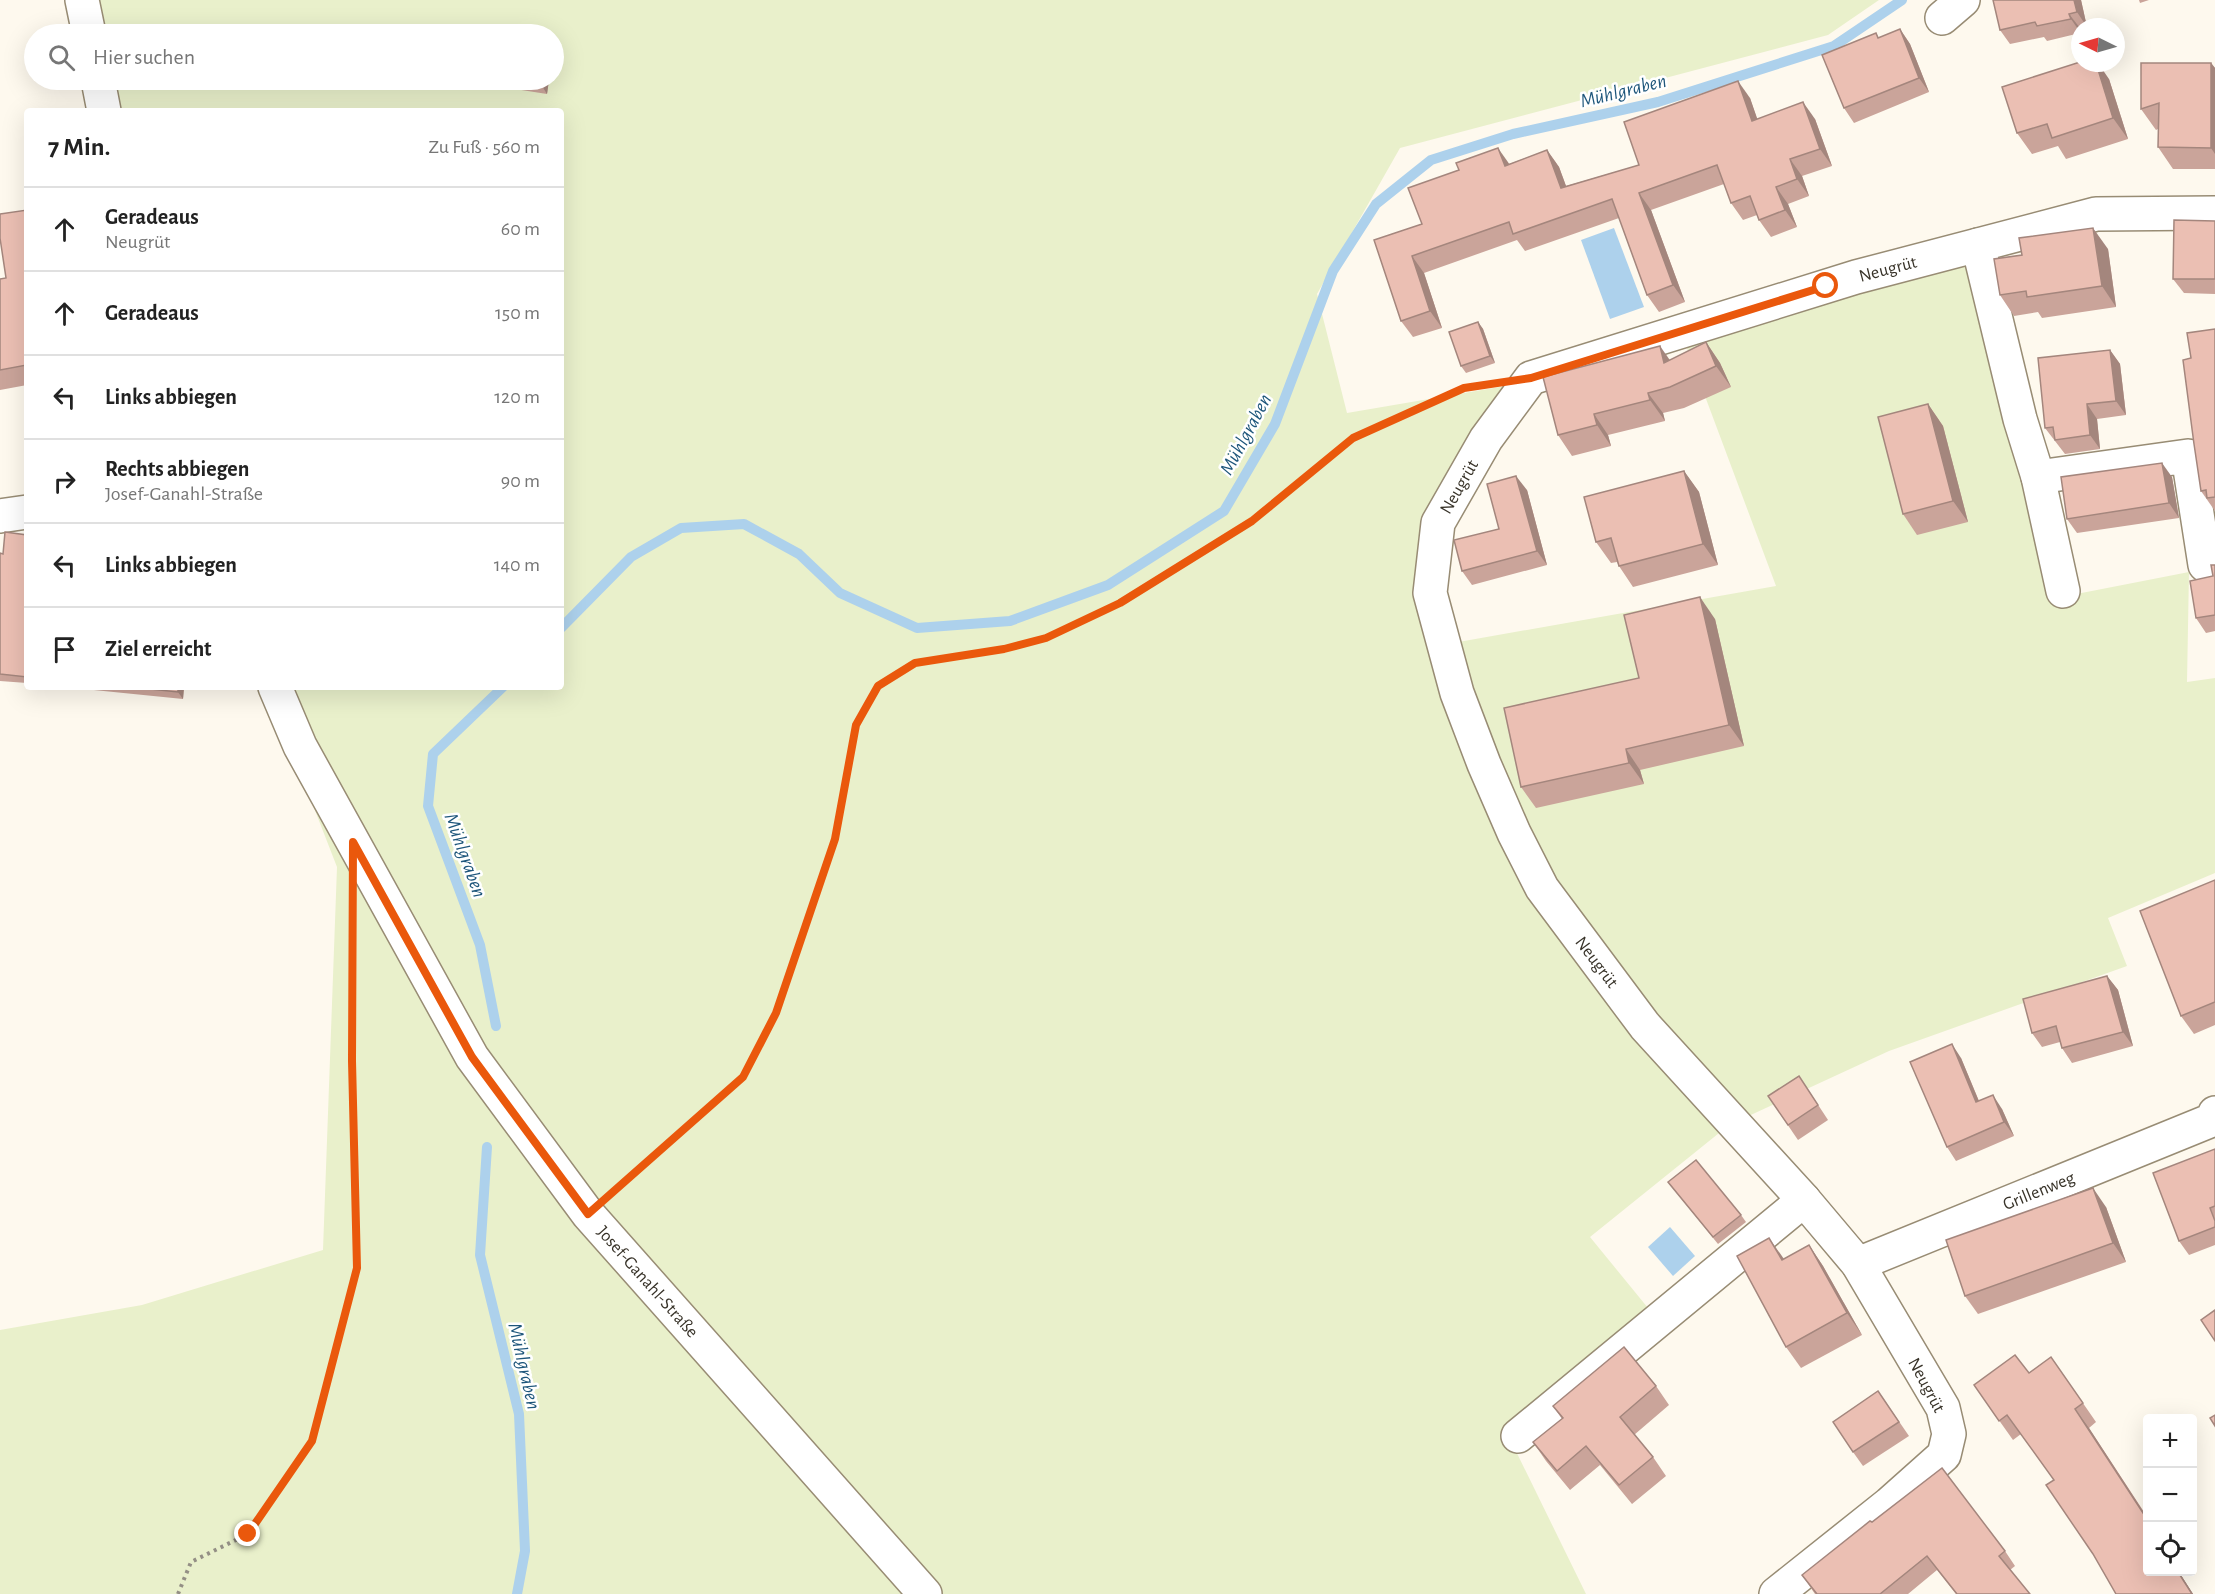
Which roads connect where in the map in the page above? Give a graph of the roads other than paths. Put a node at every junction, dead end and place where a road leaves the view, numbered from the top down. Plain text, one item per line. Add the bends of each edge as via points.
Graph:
1 (82, 0) edge
2 (87, 24) edge
3 (100, 90) edge
4 (103, 108) edge
5 (2215, 213) edge
6 (1978, 245) junction
7 (2038, 477) junction
8 (24, 513) edge
9 (0, 516) edge
10 (2205, 565) dead end
11 (2063, 591) dead end
12 (276, 690) edge
13 (2215, 1113) edge
14 (1804, 1200) junction
15 (1858, 1264) junction
16 (1518, 1436) dead end
17 (925, 1594) edge
18 (1776, 1594) edge

1 - 2 street
3 - 4 street
5 - 6 street, Neugrüt via 2096,214
6 - 7 street
6 - 14 street, Neugrüt via 1856,277 1531,378 1486,439 1438,523 1430,593 1457,693 1514,833 1542,888 1645,1026
7 - 10 street via 2188,456
7 - 11 street
8 - 9 street
12 - 17 street, Josef-Ganahl-Straße via 300,746 472,1057 588,1214
13 - 15 street, Grillenweg via 2212,1120
14 - 15 street, Neugrüt
14 - 16 street
15 - 18 street, Neugrüt via 1943,1408 1949,1434 1944,1455

